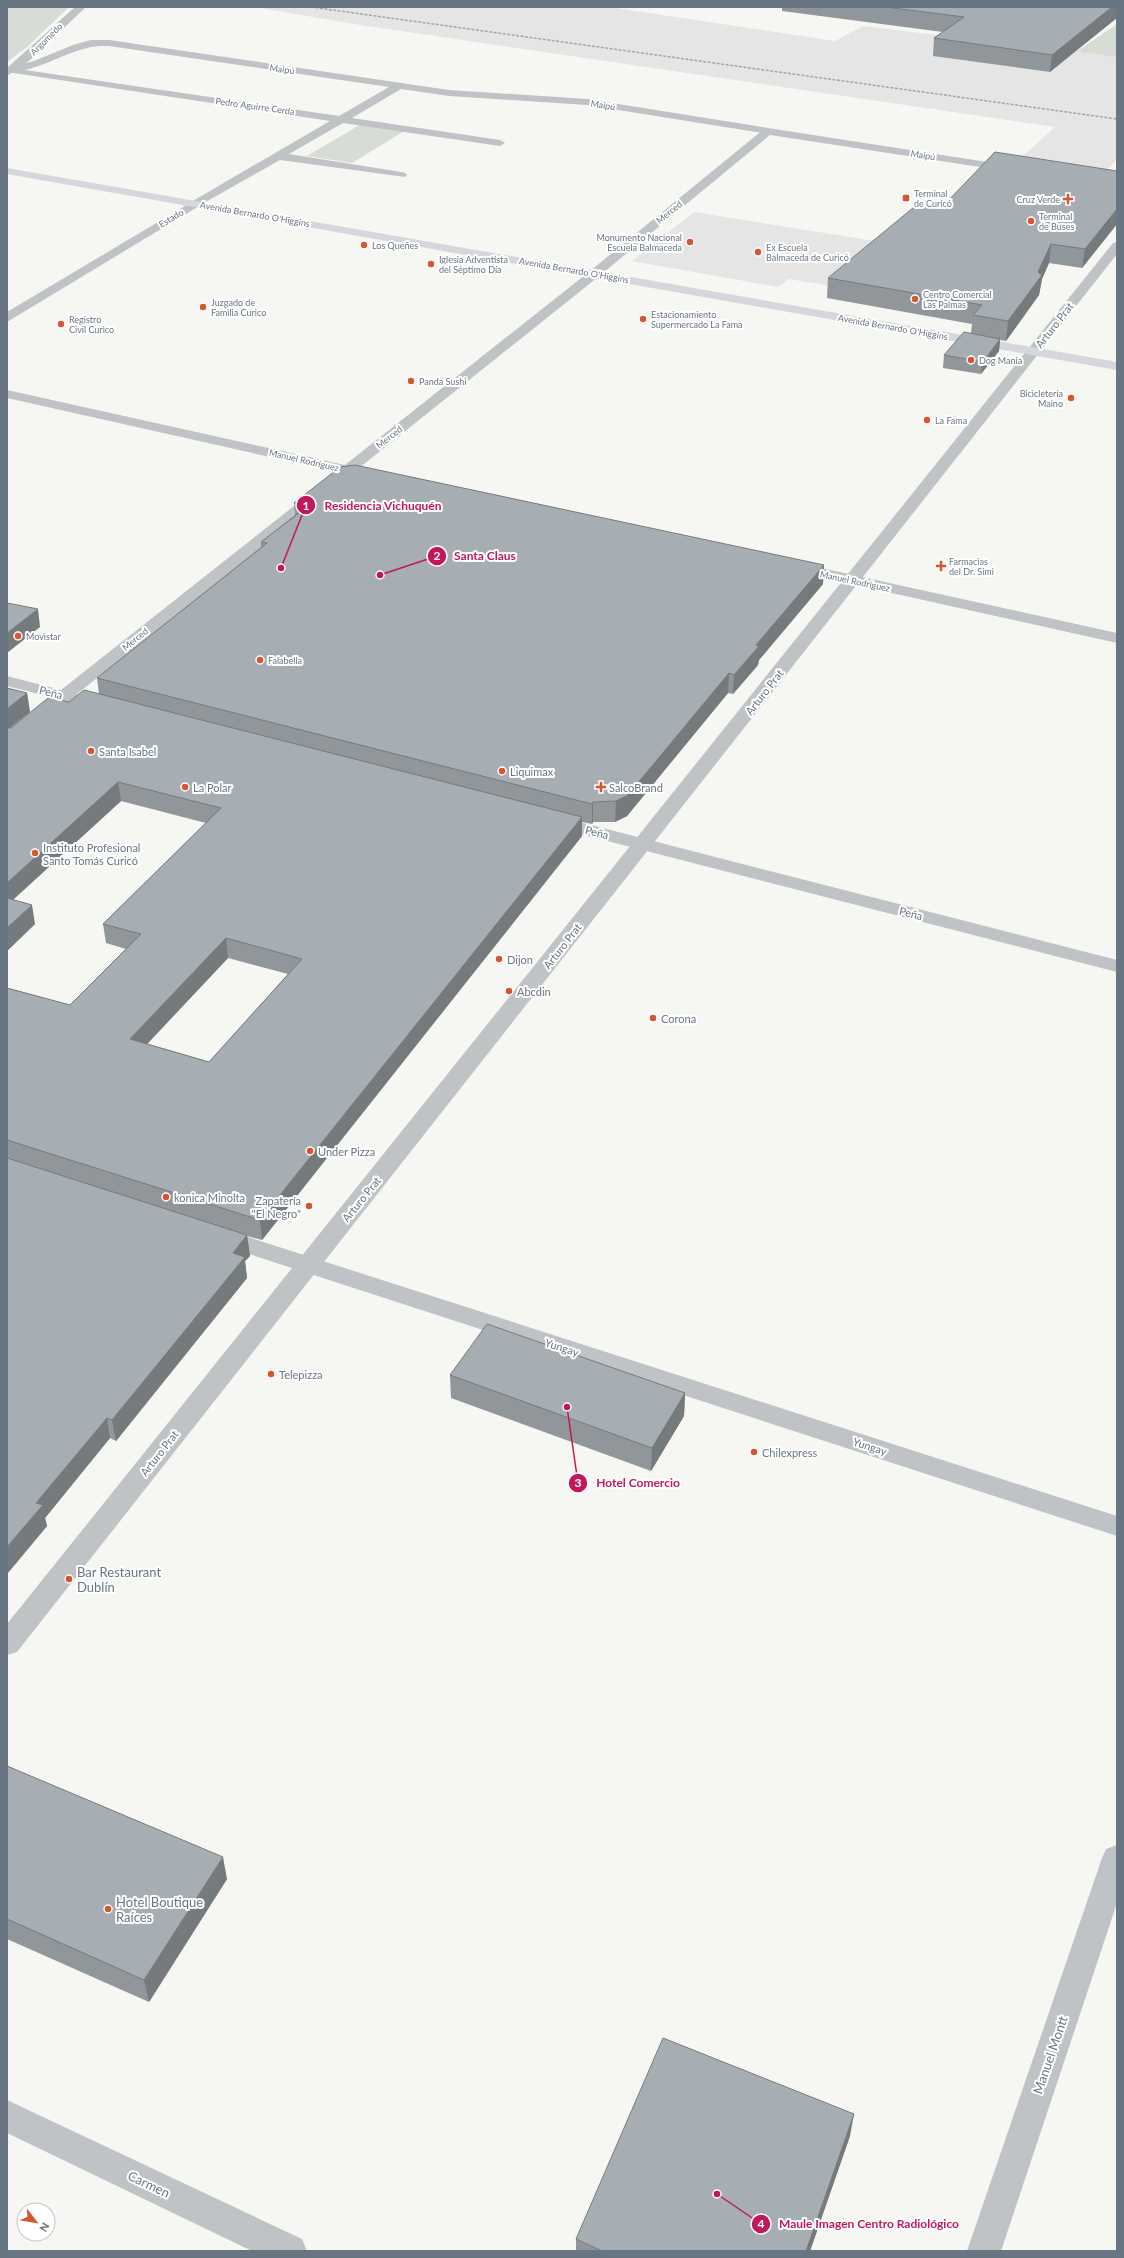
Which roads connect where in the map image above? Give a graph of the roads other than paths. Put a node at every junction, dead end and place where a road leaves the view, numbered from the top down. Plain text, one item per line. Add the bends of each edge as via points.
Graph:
1 (81, 7) edge
2 (88, 43) joint
3 (9, 71) edge
4 (399, 86) junction
5 (342, 119) junction
6 (768, 131) junction
7 (500, 143) dead end
8 (278, 156) junction
9 (7, 170) edge
10 (1025, 171) edge
11 (401, 175) dead end
12 (195, 204) junction
13 (1117, 246) edge
14 (594, 274) junction
15 (7, 318) edge
16 (1033, 351) junction
17 (1117, 366) edge
18 (7, 394) edge
19 (348, 470) junction
20 (374, 475) edge
21 (781, 564) edge
22 (852, 580) junction
23 (1117, 638) edge
24 (7, 681) edge
25 (64, 696) junction
26 (94, 703) edge
27 (7, 741) edge
28 (537, 817) edge
29 (643, 844) junction
30 (1117, 966) edge
31 (201, 1230) edge
32 (309, 1265) junction
33 (1117, 1526) edge
34 (7, 1644) edge
35 (1117, 1858) edge
36 (7, 2116) edge
37 (290, 2251) edge
38 (984, 2251) edge

1 - 3 street, Argomedo
2 - 3 street, Argomedo via 75,46 39,63
2 - 4 street, Maipú via 109,43
3 - 5 street, Pedro Aguirre Cerda
4 - 5 street, Estado
4 - 6 street, Maipú via 476,95 587,102
5 - 7 street, Pedro Aguirre Cerda
5 - 8 street, Estado
6 - 10 street, Maipú
6 - 14 street, Merced
8 - 11 street
8 - 12 street, Estado
9 - 12 main road, Avenida Bernardo O'Higgins
12 - 14 main road, Avenida Bernardo O'Higgins
12 - 15 street, Estado
13 - 16 street, Arturo Prat
14 - 16 main road, Avenida Bernardo O'Higgins
14 - 19 street, Merced
16 - 17 main road, Avenida Bernardo O'Higgins
16 - 22 street, Arturo Prat
18 - 19 street, Manuel Rodríguez
19 - 20 street, Manuel Rodríguez
19 - 25 street, Merced
21 - 22 street, Manuel Rodríguez
22 - 23 street, Manuel Rodríguez
22 - 29 street, Arturo Prat
24 - 25 street, Peña
25 - 26 street, Peña
25 - 27 street, Merced
28 - 29 street, Peña
29 - 30 street, Peña
29 - 32 street, Arturo Prat
31 - 32 street, Yungay
32 - 33 street, Yungay
32 - 34 street, Arturo Prat
35 - 38 street, Manuel Montt
36 - 37 street, Carmen

